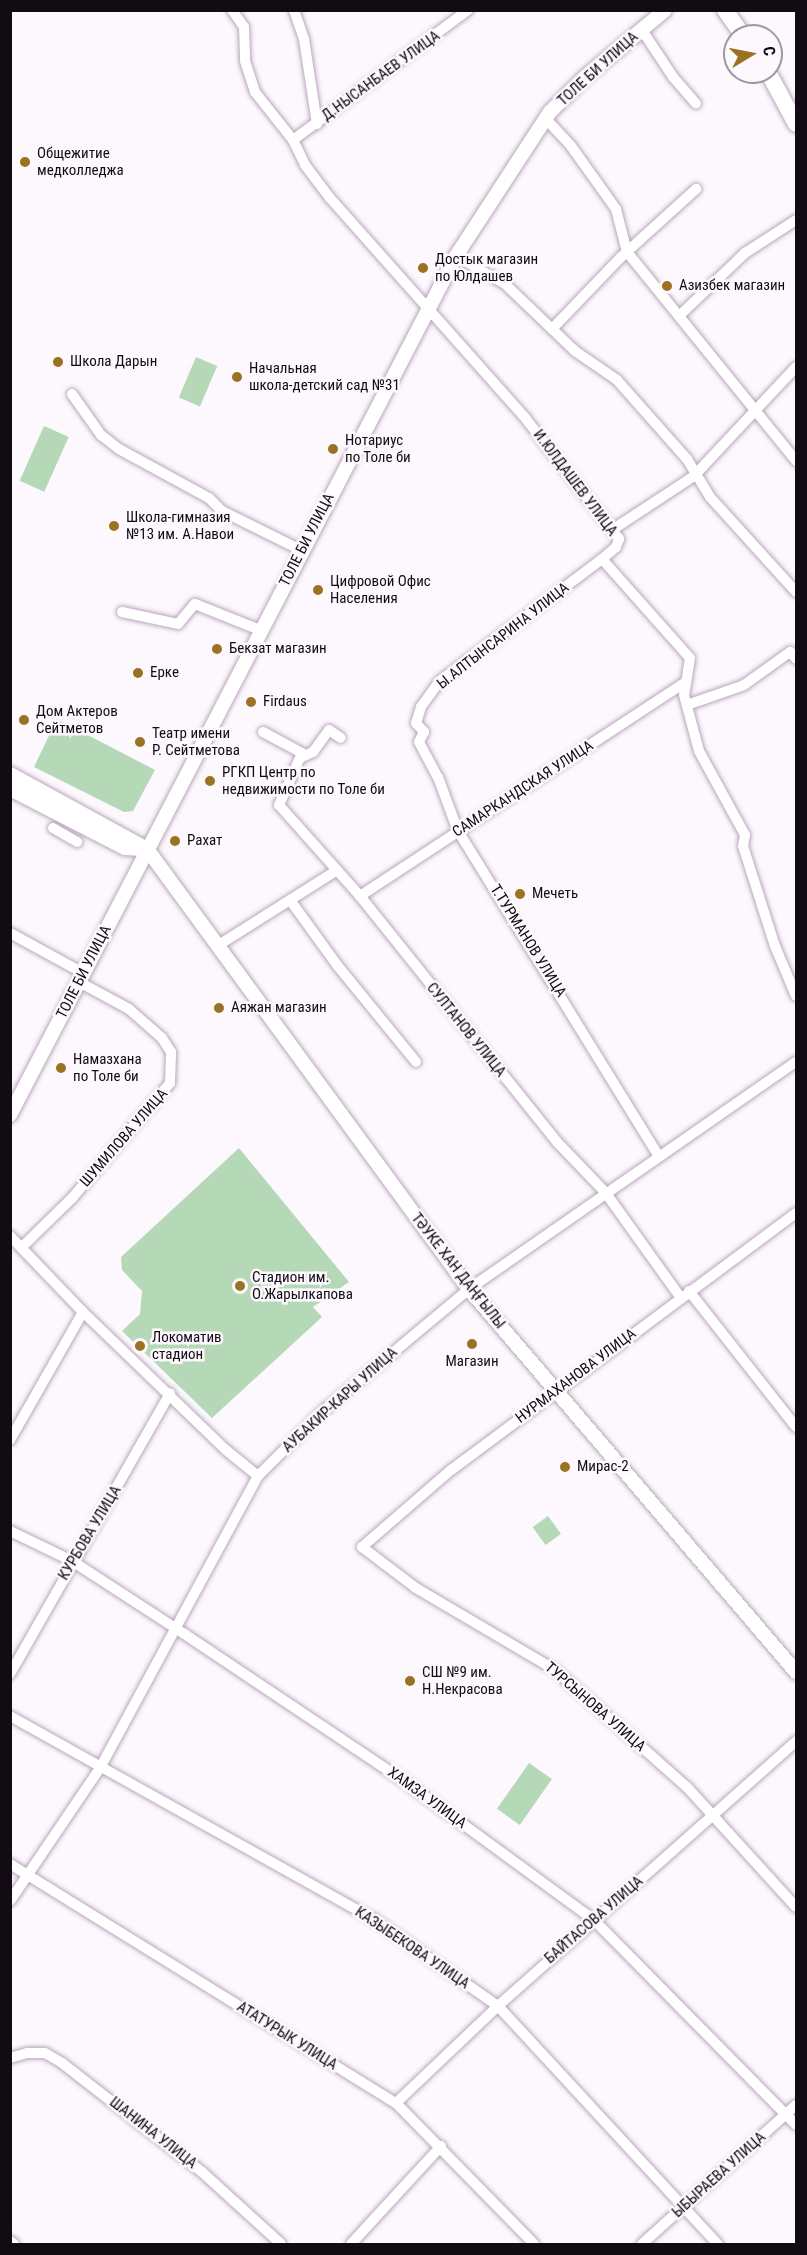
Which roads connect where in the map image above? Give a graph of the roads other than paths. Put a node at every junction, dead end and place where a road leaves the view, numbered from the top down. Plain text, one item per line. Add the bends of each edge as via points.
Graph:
1 (232, 10) edge
2 (294, 10) edge
3 (468, 10) edge
4 (665, 10) edge
5 (725, 10) edge
6 (735, 24) edge
7 (642, 30) junction
8 (774, 84) edge
9 (696, 103) dead end
10 (546, 120) junction
11 (317, 124) junction
12 (796, 124) edge
13 (293, 140) junction
14 (696, 189) dead end
15 (796, 220) edge
16 (627, 252) junction
17 (456, 256) junction
18 (429, 308) junction
19 (680, 315) junction
20 (552, 329) junction
21 (796, 367) edge
22 (72, 394) dead end
23 (756, 410) junction
24 (796, 461) edge
25 (694, 476) junction
26 (612, 530) junction
27 (301, 550) junction
28 (602, 558) junction
29 (796, 592) edge
30 (122, 612) dead end
31 (260, 630) junction
32 (796, 659) edge
33 (686, 682) junction
34 (687, 705) junction
35 (416, 723) joint
36 (263, 732) dead end
37 (341, 738) dead end
38 (300, 758) junction
39 (10, 774) edge
40 (10, 789) edge
41 (53, 828) dead end
42 (458, 831) junction
43 (77, 842) dead end
44 (147, 849) junction
45 (337, 870) junction
46 (360, 896) junction
47 (290, 900) junction
48 (10, 933) edge
49 (217, 946) junction
50 (81, 978) junction
51 (796, 996) edge
52 (416, 1062) dead end
53 (796, 1062) edge
54 (10, 1115) edge
55 (659, 1156) junction
56 (605, 1192) junction
57 (796, 1213) edge
58 (10, 1236) edge
59 (22, 1247) junction
60 (469, 1289) junction
61 (685, 1295) junction
62 (83, 1312) junction
63 (556, 1391) junction
64 (170, 1393) junction
65 (796, 1427) edge
66 (10, 1440) edge
67 (258, 1476) junction
68 (10, 1531) edge
69 (362, 1546) joint
70 (72, 1561) junction
71 (175, 1628) junction
72 (796, 1672) edge
73 (10, 1674) edge
74 (10, 1716) edge
75 (796, 1742) edge
76 (100, 1768) junction
77 (715, 1816) junction
78 (10, 1864) edge
79 (27, 1874) junction
80 (10, 1901) edge
81 (796, 1907) edge
82 (594, 1920) junction
83 (498, 2006) junction
84 (10, 2058) edge
85 (396, 2103) junction
86 (796, 2105) edge
87 (786, 2114) junction
88 (796, 2125) edge
89 (441, 2146) junction
90 (684, 2207) junction
91 (10, 2241) edge
92 (14, 2244) edge
93 (281, 2244) edge
94 (351, 2244) edge
95 (534, 2244) edge
96 (642, 2244) edge
97 (718, 2244) edge

1 - 13 street, И.ЮЛДАШЕВ УЛИЦА via 244,27 245,62 255,92
2 - 11 street via 304,39
3 - 11 street, Д.НЫСАНБАЕВ УЛИЦА
4 - 7 street, ТОЛЕ БИ УЛИЦА
5 - 6 main road
7 - 9 street via 673,77
7 - 10 street, ТОЛЕ БИ УЛИЦА via 585,77
8 - 12 main road
10 - 16 street via 571,146 616,209
10 - 17 street, ТОЛЕ БИ УЛИЦА
11 - 13 street, Д.НЫСАНБАЕВ УЛИЦА
13 - 18 street, И.ЮЛДАШЕВ УЛИЦА via 330,198
14 - 16 street
15 - 19 street via 744,253
16 - 19 street
16 - 20 street
17 - 18 street, ТОЛЕ БИ УЛИЦА
17 - 20 street via 505,284
18 - 26 street, И.ЮЛДАШЕВ УЛИЦА via 526,419
18 - 27 street, ТОЛЕ БИ УЛИЦА
19 - 23 street
20 - 25 street via 575,351 617,380 687,459
21 - 23 street
22 - 27 street via 101,435 119,449 209,498 222,511
23 - 24 street
23 - 25 street
25 - 26 street
25 - 29 street
26 - 28 street, И.ЮЛДАШЕВ УЛИЦА via 619,538 616,548
27 - 31 street, ТОЛЕ БИ УЛИЦА
28 - 33 street, И.ЮЛДАШЕВ УЛИЦА via 690,658
28 - 35 street, Ы.АЛТЫНСАРИНА УЛИЦА via 439,682 421,707
30 - 31 street via 178,624 195,604
31 - 44 street, ТОЛЕ БИ УЛИЦА
32 - 34 street via 790,652 744,685
33 - 34 street, И.ЮЛДАШЕВ УЛИЦА
33 - 42 street, САМАРКАНДСКАЯ УЛИЦА
34 - 51 street, И.ЮЛДАШЕВ УЛИЦА via 699,751 746,835 743,846 775,946
35 - 42 street, Т.ТУРМАНОВ УЛИЦА via 424,732 419,742 438,777
36 - 38 street via 302,753
37 - 38 street, СУЛТАНОВ УЛИЦА via 329,730 313,753
38 - 45 street, СУЛТАНОВ УЛИЦА via 279,805
39 - 44 street, ТӘУКЕ ХАН ДАҢҒЫЛЫ
40 - 44 street via 125,848
41 - 43 street
42 - 46 street, САМАРКАНДСКАЯ УЛИЦА
42 - 55 street, Т.ТУРМАНОВ УЛИЦА
44 - 49 street, ТӘУКЕ ХАН ДАҢҒЫЛЫ
44 - 50 street, ТОЛЕ БИ УЛИЦА
45 - 46 street, СУЛТАНОВ УЛИЦА
45 - 47 street
46 - 56 street, СУЛТАНОВ УЛИЦА via 557,1143
47 - 49 street
47 - 52 street
48 - 50 street, ШУМИЛОВА УЛИЦА
49 - 60 street, ТӘУКЕ ХАН ДАҢҒЫЛЫ
50 - 54 street, ТОЛЕ БИ УЛИЦА
50 - 59 street, ШУМИЛОВА УЛИЦА via 129,1009 162,1038 171,1052 170,1083 73,1197
53 - 55 street, АУБАКИР-КАРЫ УЛИЦА
55 - 56 street, АУБАКИР-КАРЫ УЛИЦА
56 - 60 street, АУБАКИР-КАРЫ УЛИЦА
56 - 61 street, СУЛТАНОВ УЛИЦА
57 - 61 street, НУРМАХАНОВА УЛИЦА
58 - 59 street
59 - 62 street
60 - 63 street, ТӘУКЕ ХАН ДАҢҒЫЛЫ
60 - 67 street, АУБАКИР-КАРЫ УЛИЦА via 322,1412
61 - 63 street, НУРМАХАНОВА УЛИЦА
61 - 65 street, СУЛТАНОВ УЛИЦА
62 - 64 street
62 - 66 street
63 - 69 street, НУРМАХАНОВА УЛИЦА via 452,1469
63 - 72 street, ТӘУКЕ ХАН ДАҢҒЫЛЫ
64 - 67 street via 226,1450
64 - 70 street, КУРБОВА УЛИЦА
67 - 71 street, АУБАКИР-КАРЫ УЛИЦА
68 - 70 street, ХАМЗА УЛИЦА
69 - 77 street, ТУРСЫНОВА УЛИЦА via 416,1588 555,1670
70 - 71 street, ХАМЗА УЛИЦА
70 - 73 street, КУРБОВА УЛИЦА
71 - 76 street, АУБАКИР-КАРЫ УЛИЦА
71 - 82 street, ХАМЗА УЛИЦА via 404,1781
74 - 76 street, КАЗЫБЕКОВА УЛИЦА
75 - 77 street, БАЙТАСОВА УЛИЦА
76 - 79 street, АУБАКИР-КАРЫ УЛИЦА
76 - 83 street, КАЗЫБЕКОВА УЛИЦА via 375,1920
77 - 81 street, ТУРСЫНОВА УЛИЦА
77 - 82 street, БАЙТАСОВА УЛИЦА
78 - 79 street, АТАТУРЫК УЛИЦА
79 - 80 street, АУБАКИР-КАРЫ УЛИЦА
79 - 85 street, АТАТУРЫК УЛИЦА
82 - 83 street, БАЙТАСОВА УЛИЦА
82 - 87 street, ХАМЗА УЛИЦА
83 - 85 street, БАЙТАСОВА УЛИЦА
83 - 90 street, КАЗЫБЕКОВА УЛИЦА
84 - 93 street, ШАНИНА УЛИЦА via 27,2052 45,2053 62,2063 202,2172
85 - 89 street, АТАТУРЫК УЛИЦА
86 - 87 street, ЫБЫРАЕВА УЛИЦА
87 - 88 street, ХАМЗА УЛИЦА
87 - 90 street, ЫБЫРАЕВА УЛИЦА
89 - 94 street
89 - 95 street, АТАТУРЫК УЛИЦА
90 - 96 street, ЫБЫРАЕВА УЛИЦА
90 - 97 street, КАЗЫБЕКОВА УЛИЦА
91 - 92 street

